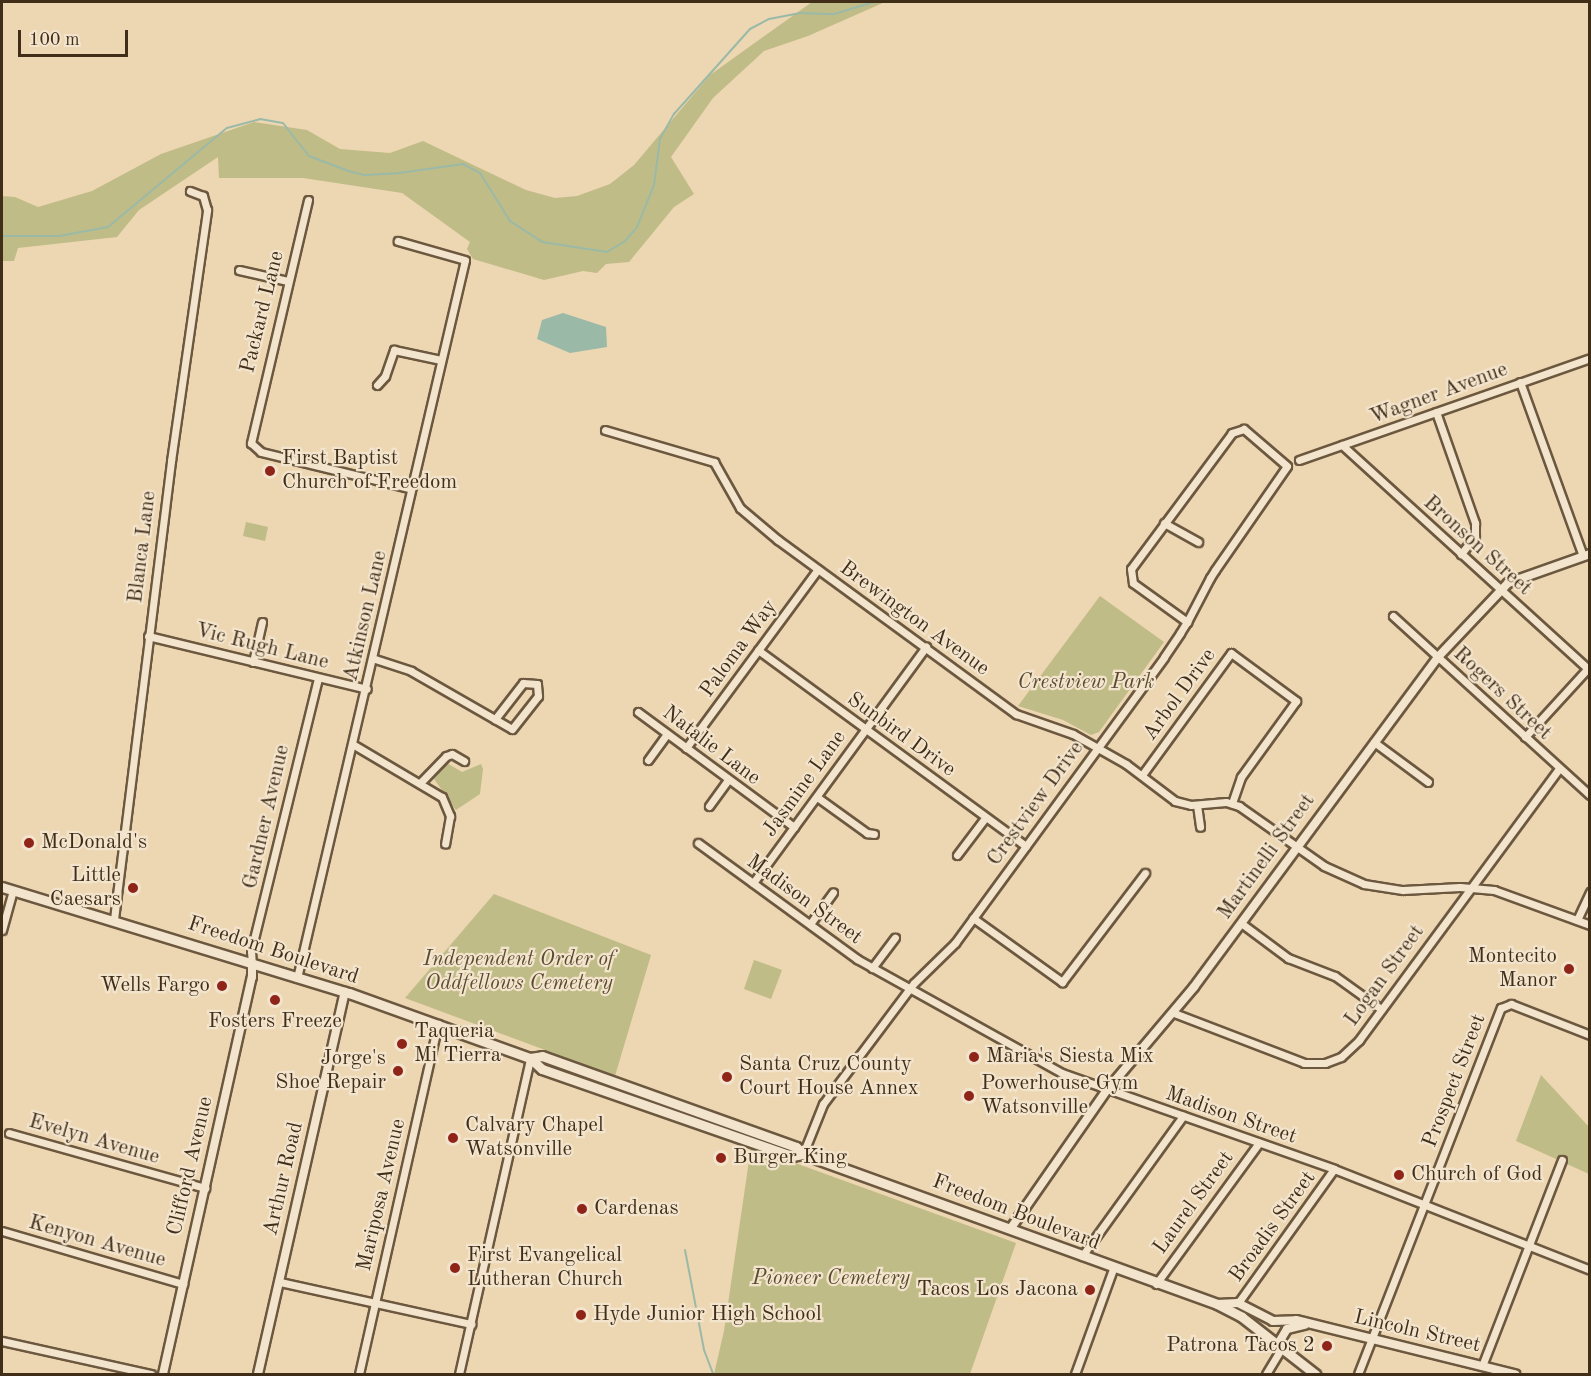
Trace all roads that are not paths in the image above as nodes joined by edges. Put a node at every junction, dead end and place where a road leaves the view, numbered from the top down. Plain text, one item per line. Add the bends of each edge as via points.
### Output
1 (190, 191) dead end
2 (308, 200) dead end
3 (398, 241) dead end
4 (238, 270) dead end
5 (288, 281) junction
6 (1590, 358) edge
7 (441, 360) junction
8 (1520, 382) junction
9 (376, 385) dead end
10 (1436, 412) junction
11 (605, 430) dead end
12 (1342, 445) junction
13 (1299, 460) dead end
14 (409, 489) junction
15 (1164, 523) junction
16 (1198, 542) dead end
17 (1461, 554) junction
18 (1586, 555) edge
19 (818, 569) junction
20 (1501, 590) junction
21 (1393, 616) dead end
22 (262, 622) dead end
23 (1187, 622) junction
24 (148, 636) junction
25 (926, 647) junction
26 (758, 650) junction
27 (1438, 657) junction
28 (375, 659) junction
29 (253, 662) junction
30 (1589, 669) edge
31 (318, 678) junction
32 (367, 689) junction
33 (638, 712) dead end
34 (495, 719) junction
35 (866, 730) junction
36 (667, 734) junction
37 (1525, 736) junction
38 (1374, 742) junction
39 (354, 744) junction
40 (686, 748) junction
41 (1098, 748) junction
42 (648, 760) dead end
43 (464, 761) dead end
44 (1559, 769) junction
45 (1142, 775) junction
46 (728, 780) junction
47 (1428, 782) dead end
48 (421, 783) junction
49 (1590, 795) edge
50 (817, 797) junction
51 (1232, 803) junction
52 (1197, 805) junction
53 (709, 807) dead end
54 (985, 818) junction
55 (794, 827) junction
56 (1200, 827) dead end
57 (874, 834) dead end
58 (698, 843) dead end
59 (445, 844) dead end
60 (1026, 846) junction
61 (1297, 846) junction
62 (957, 855) dead end
63 (1145, 873) dead end
64 (753, 883) junction
65 (2, 887) edge
66 (1471, 887) junction
67 (14, 890) junction
68 (833, 892) dead end
69 (1590, 892) edge
70 (973, 918) junction
71 (114, 919) junction
72 (1577, 920) junction
73 (1241, 923) junction
74 (810, 924) junction
75 (1590, 925) edge
76 (2, 930) edge
77 (895, 938) dead end
78 (252, 964) junction
79 (872, 968) junction
80 (297, 978) junction
81 (909, 989) junction
82 (345, 992) junction
83 (1381, 1009) junction
84 (1174, 1013) junction
85 (438, 1024) junction
86 (1589, 1032) edge
87 (530, 1058) junction
88 (1107, 1090) junction
89 (1184, 1116) junction
90 (9, 1133) dead end
91 (1259, 1143) junction
92 (803, 1154) junction
93 (1562, 1160) dead end
94 (1334, 1169) junction
95 (205, 1188) junction
96 (1425, 1205) junction
97 (1011, 1228) junction
98 (2, 1231) edge
99 (1529, 1246) junction
100 (1082, 1256) junction
101 (1113, 1269) junction
102 (1590, 1270) edge
103 (280, 1282) junction
104 (183, 1284) junction
105 (1156, 1284) junction
106 (1238, 1303) junction
107 (375, 1304) junction
108 (1217, 1304) junction
109 (1276, 1322) joint
110 (471, 1324) junction
111 (1311, 1325) junction
112 (1372, 1340) junction
113 (2, 1341) edge
114 (1280, 1345) junction
115 (1482, 1366) junction
116 (152, 1374) edge
117 (163, 1374) edge
118 (258, 1374) edge
119 (359, 1374) edge
120 (459, 1374) edge
121 (1075, 1374) edge
122 (1266, 1374) edge
123 (1315, 1374) edge
124 (1358, 1374) edge
125 (1515, 1374) edge

1 - 24 street, Blanca Lane via 203,196 207,210
2 - 5 street, Packard Lane
3 - 7 street, Atkinson Lane via 465,260
4 - 5 street
5 - 14 street, Packard Lane via 251,432 252,446 261,452
6 - 8 street, Wagner Avenue
7 - 9 street via 394,350 385,376
7 - 14 street, Atkinson Lane
8 - 10 street, Wagner Avenue
8 - 18 street
10 - 12 street, Wagner Avenue
10 - 17 street via 1475,523 1475,536
11 - 19 street, Brewington Avenue via 714,462 740,508
12 - 13 street, Wagner Avenue
12 - 17 street, Bronson Street
14 - 28 street, Atkinson Lane
15 - 16 street
15 - 23 street via 1127,576
15 - 23 street, Crestview Drive via 1240,425 1287,466 1215,570
17 - 20 street, Bronson Street
18 - 20 street, Martinelli Street via 1508,583
19 - 25 street, Brewington Avenue
19 - 26 street, Paloma Way
20 - 27 street, Martinelli Street
20 - 30 street, Bronson Street
21 - 27 street, Rogers Street
22 - 29 street
23 - 41 street, Crestview Drive
24 - 29 street, Vic Rugh Lane
24 - 71 street, Blanca Lane
25 - 35 street, Jasmine Lane
25 - 41 street, Brewington Avenue via 1016,714 1066,730
26 - 35 street, Sunbird Drive
26 - 40 street, Paloma Way
27 - 37 street, Rogers Street
27 - 38 street, Martinelli Street
28 - 32 street, Atkinson Lane
28 - 34 street via 411,670
29 - 31 street, Vic Rugh Lane
30 - 37 street
31 - 32 street, Vic Rugh Lane
31 - 78 street, Gardner Avenue via 252,949
32 - 39 street, Atkinson Lane
33 - 36 street, Natalie Lane
34 - 34 street via 512,729 538,696 538,686 524,683
35 - 50 street, Jasmine Lane
35 - 54 street, Sunbird Drive
36 - 40 street, Natalie Lane
36 - 42 street
37 - 44 street, Rogers Street
38 - 47 street
38 - 61 street, Martinelli Street
39 - 48 street
39 - 80 street, Atkinson Lane
40 - 46 street, Natalie Lane
41 - 45 street, Brewington Avenue
41 - 60 street, Crestview Drive
43 - 48 street via 452,754 446,756
44 - 49 street, Rogers Street
44 - 66 street, Logan Street
45 - 51 street, Arbol Drive via 1231,653 1296,701 1241,777
45 - 52 street, Brewington Avenue via 1175,801
46 - 53 street
46 - 55 street, Natalie Lane
48 - 59 street via 439,794 448,807
50 - 55 street, Jasmine Lane
50 - 57 street
51 - 52 street, Brewington Avenue
51 - 61 street
52 - 56 street
54 - 60 street, Sunbird Drive
54 - 62 street
55 - 64 street, Jasmine Lane
58 - 64 street, Madison Street
60 - 70 street, Crestview Drive
61 - 66 street via 1333,871 1375,886 1412,891
61 - 73 street, Martinelli Street
63 - 70 street via 1062,982
64 - 74 street, Madison Street
65 - 67 main road, Freedom Boulevard
66 - 72 street via 1505,892
66 - 83 street, Logan Street
67 - 71 main road, Freedom Boulevard
67 - 76 street
68 - 74 street
69 - 72 street
70 - 81 street, Crestview Drive via 950,949
71 - 78 main road, Freedom Boulevard
72 - 75 street
73 - 83 street via 1288,958 1335,976
73 - 84 street, Martinelli Street
74 - 79 street, Madison Street
77 - 79 street
78 - 80 main road, Freedom Boulevard
78 - 95 street, Clifford Avenue
79 - 81 street, Madison Street
80 - 82 main road, Freedom Boulevard
81 - 88 street, Madison Street via 1062,1072
81 - 92 street, Crestview Drive via 823,1104
82 - 85 main road, Freedom Boulevard
82 - 103 street, Arthur Road
83 - 84 street, Logan Street via 1350,1050 1318,1064 1304,1063
84 - 88 street, Martinelli Street
85 - 87 main road, Freedom Boulevard
85 - 107 street, Mariposa Avenue
86 - 96 street, Prospect Street via 1508,1004 1496,1019
87 - 92 main road, Freedom Boulevard via 542,1069 792,1156
87 - 110 street
88 - 89 street, Madison Street
88 - 97 street, Martinelli Street
89 - 91 street, Madison Street
89 - 100 street
90 - 95 street, Evelyn Avenue
91 - 94 street, Madison Street
91 - 105 street, Laurel Street
92 - 97 main road, Freedom Boulevard
93 - 99 street
94 - 96 street, Madison Street
94 - 106 street, Broadis Street
95 - 104 street, Clifford Avenue
96 - 99 street, Madison Street
96 - 112 street, Prospect Street
97 - 100 main road, Freedom Boulevard
98 - 104 street, Kenyon Avenue
99 - 102 street, Madison Street
99 - 115 street
100 - 101 main road, Freedom Boulevard
101 - 105 main road, Freedom Boulevard
101 - 121 street
103 - 107 street
103 - 118 street, Arthur Road
104 - 117 street, Clifford Avenue
105 - 108 main road, Freedom Boulevard
106 - 108 street, Freedom Boulevard
106 - 109 street, Freedom Boulevard
107 - 110 street
107 - 119 street, Mariposa Avenue
108 - 114 main road, Freedom Boulevard
109 - 111 street, Lincoln Street via 1293,1320
110 - 120 street
111 - 112 street, Lincoln Street
111 - 114 street via 1288,1328
112 - 115 street, Lincoln Street
112 - 124 street, Prospect Street
113 - 116 street
114 - 122 street
114 - 123 main road, Freedom Boulevard
115 - 125 street, Lincoln Street

